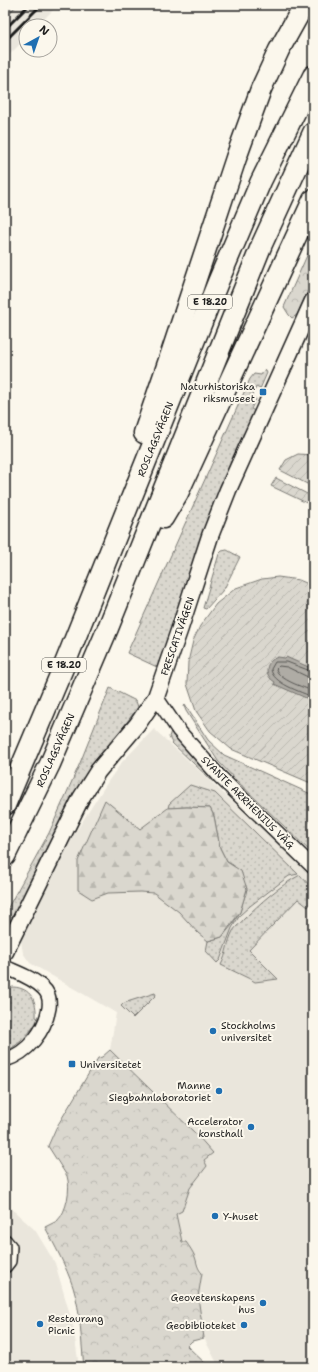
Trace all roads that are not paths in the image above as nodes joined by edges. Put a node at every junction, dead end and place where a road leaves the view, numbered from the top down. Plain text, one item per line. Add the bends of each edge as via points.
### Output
1 (304, 5) edge
2 (313, 76) edge
3 (313, 133) edge
4 (313, 200) edge
5 (313, 301) edge
6 (118, 533) junction
7 (128, 579) junction
8 (156, 697) junction
9 (6, 801) edge
10 (5, 856) edge
11 (313, 866) edge
12 (5, 952) edge
13 (5, 967) edge
14 (5, 1060) edge
15 (5, 1241) edge
16 (5, 1266) edge

1 - 6 main road via 261,89 236,158 127,482
2 - 6 main road, ROSLAGSVÄGEN / E 18.20 via 261,181
3 - 7 main road, ROSLAGSVÄGEN / E 18.20 via 262,244
4 - 7 main road via 178,492
5 - 8 street, FRESCATIVÄGEN via 228,490
6 - 9 main road, ROSLAGSVÄGEN / E 18.20
7 - 10 main road, ROSLAGSVÄGEN / E 18.20 via 45,775
8 - 11 street, SVANTE ARRHENIUS VÄG via 179,731 219,776
8 - 12 street, FRESCATIVÄGEN via 137,725 98,771 81,798
13 - 14 street via 44,988 50,999 48,1016 35,1039 23,1050
15 - 16 street via 10,1247 9,1261

